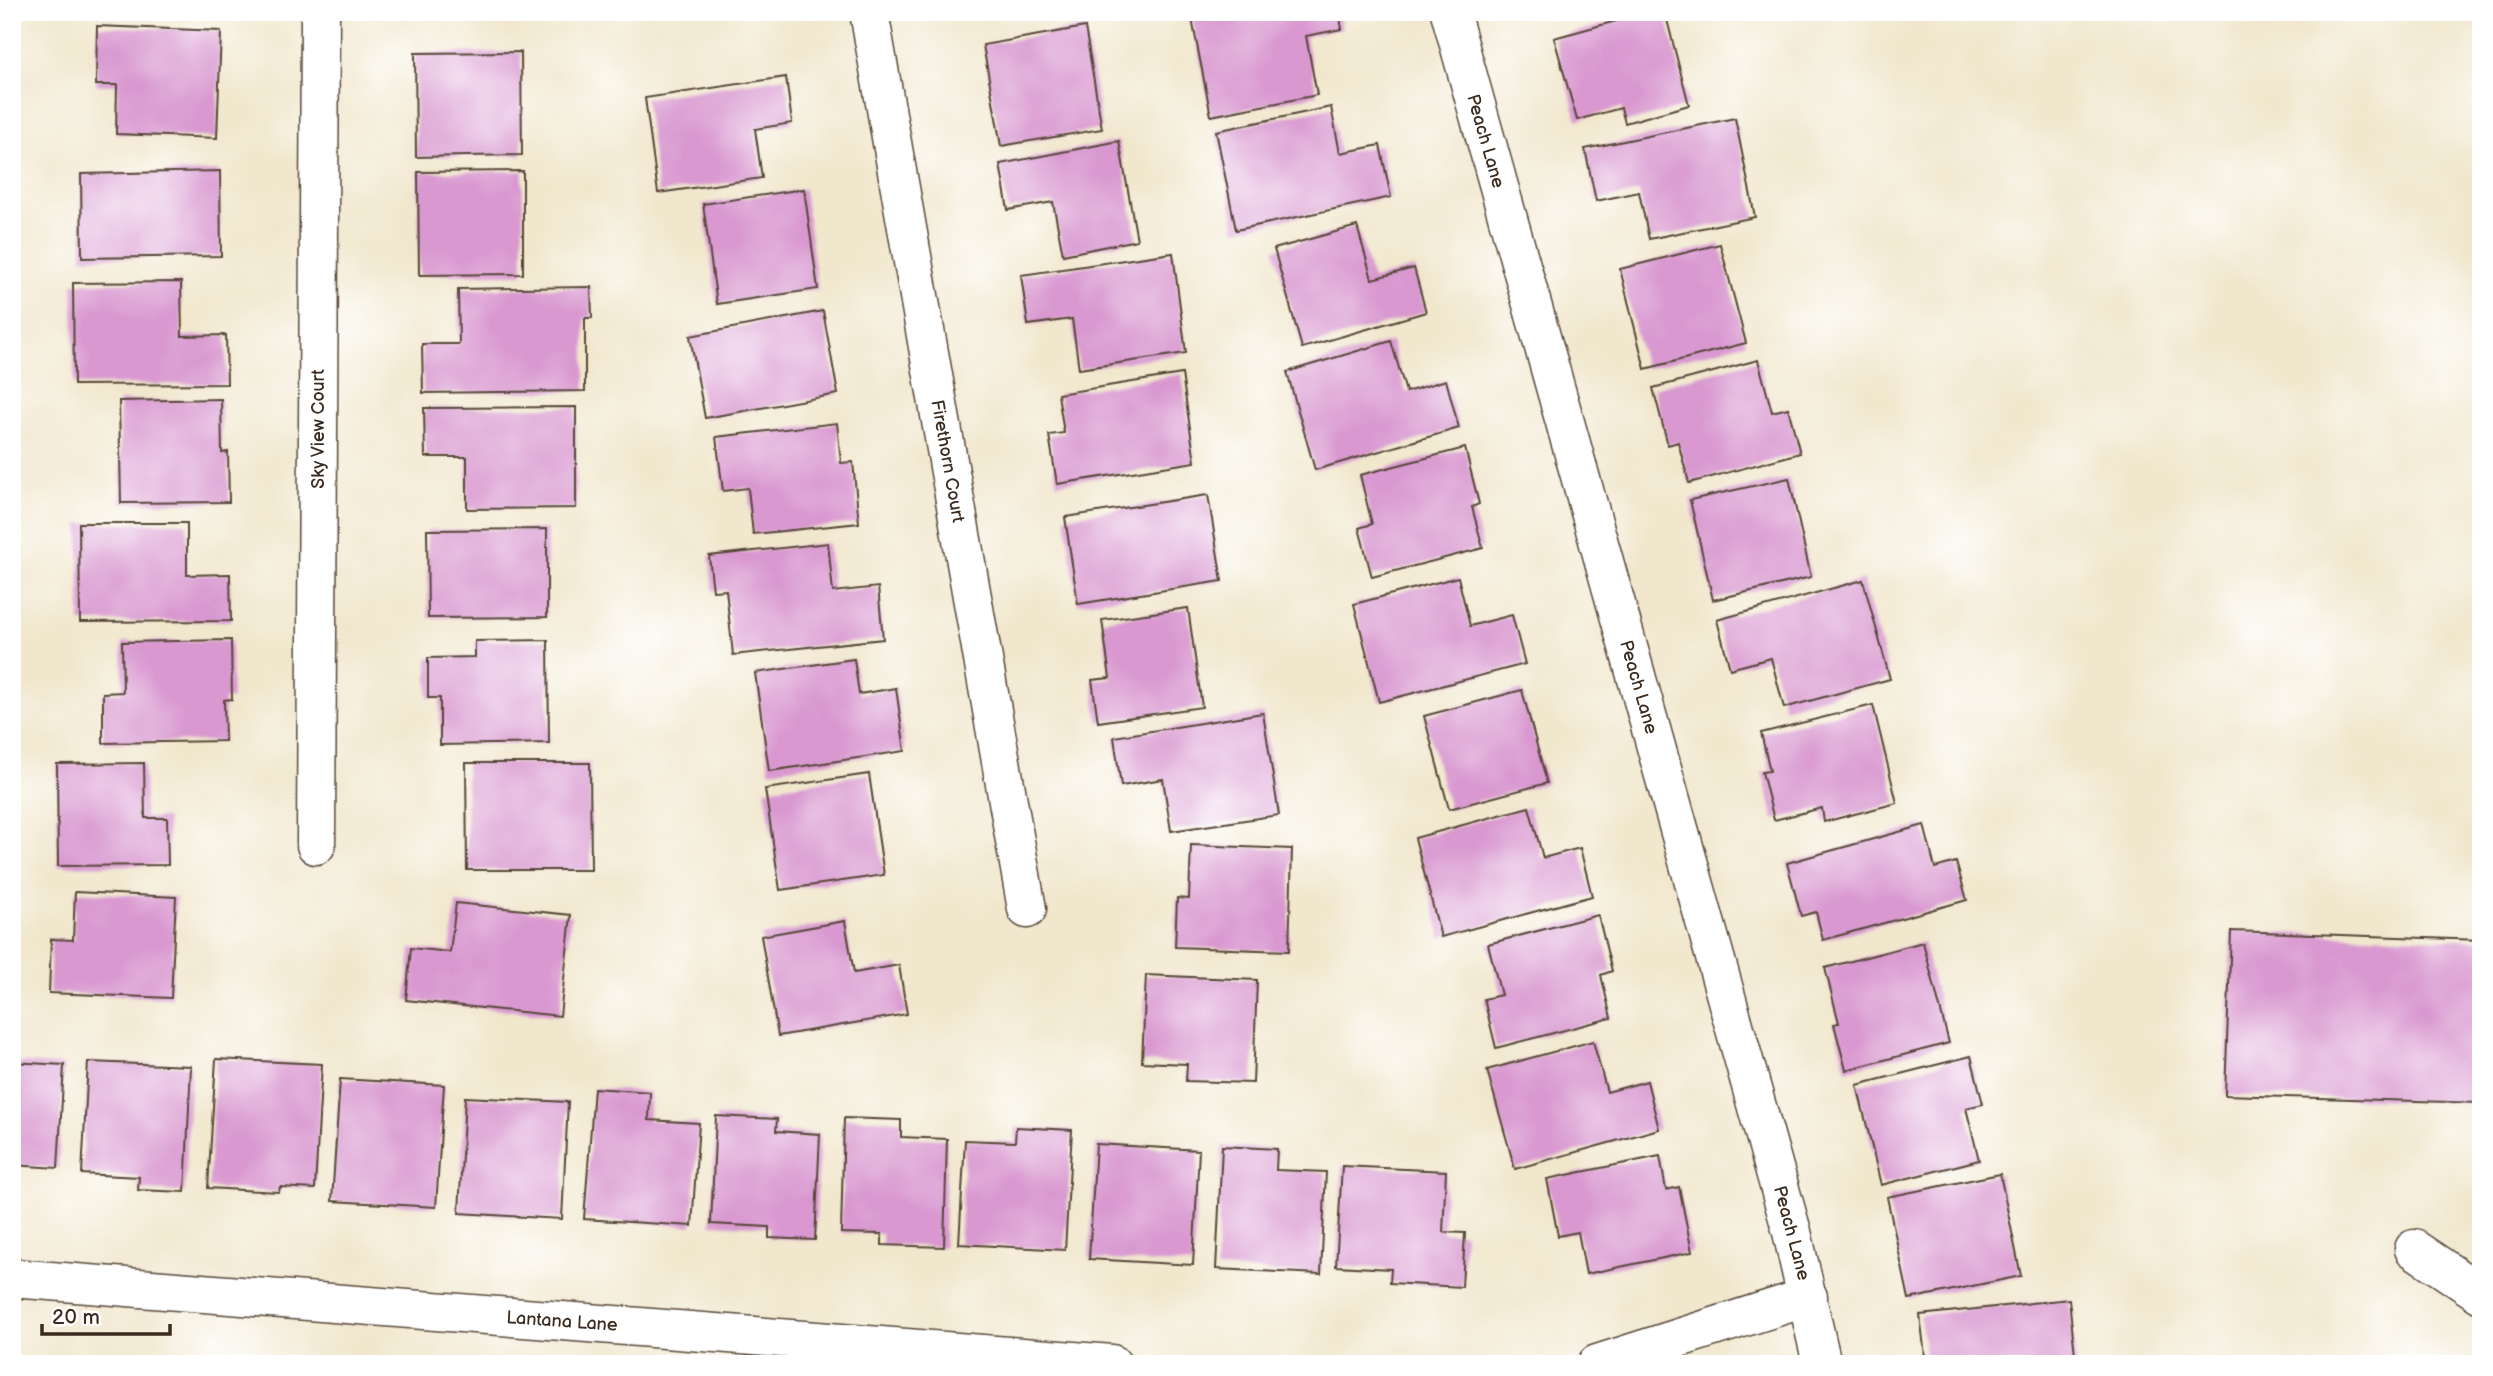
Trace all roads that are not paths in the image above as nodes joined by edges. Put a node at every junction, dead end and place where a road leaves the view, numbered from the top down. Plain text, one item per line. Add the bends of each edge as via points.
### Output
1 (320, 12) edge
2 (869, 12) edge
3 (1450, 12) edge
4 (316, 845) dead end
5 (1027, 909) dead end
6 (2414, 1249) dead end
7 (12, 1278) edge
8 (2481, 1294) edge
9 (1808, 1297) junction
10 (1112, 1364) edge
11 (1597, 1364) edge
12 (1822, 1364) edge

1 - 4 street, Sky View Court
2 - 5 street, Firethorn Court
3 - 9 street, Peach Lane
6 - 8 street
7 - 10 street, Lantana Lane
9 - 11 street
9 - 12 street, Peach Lane

